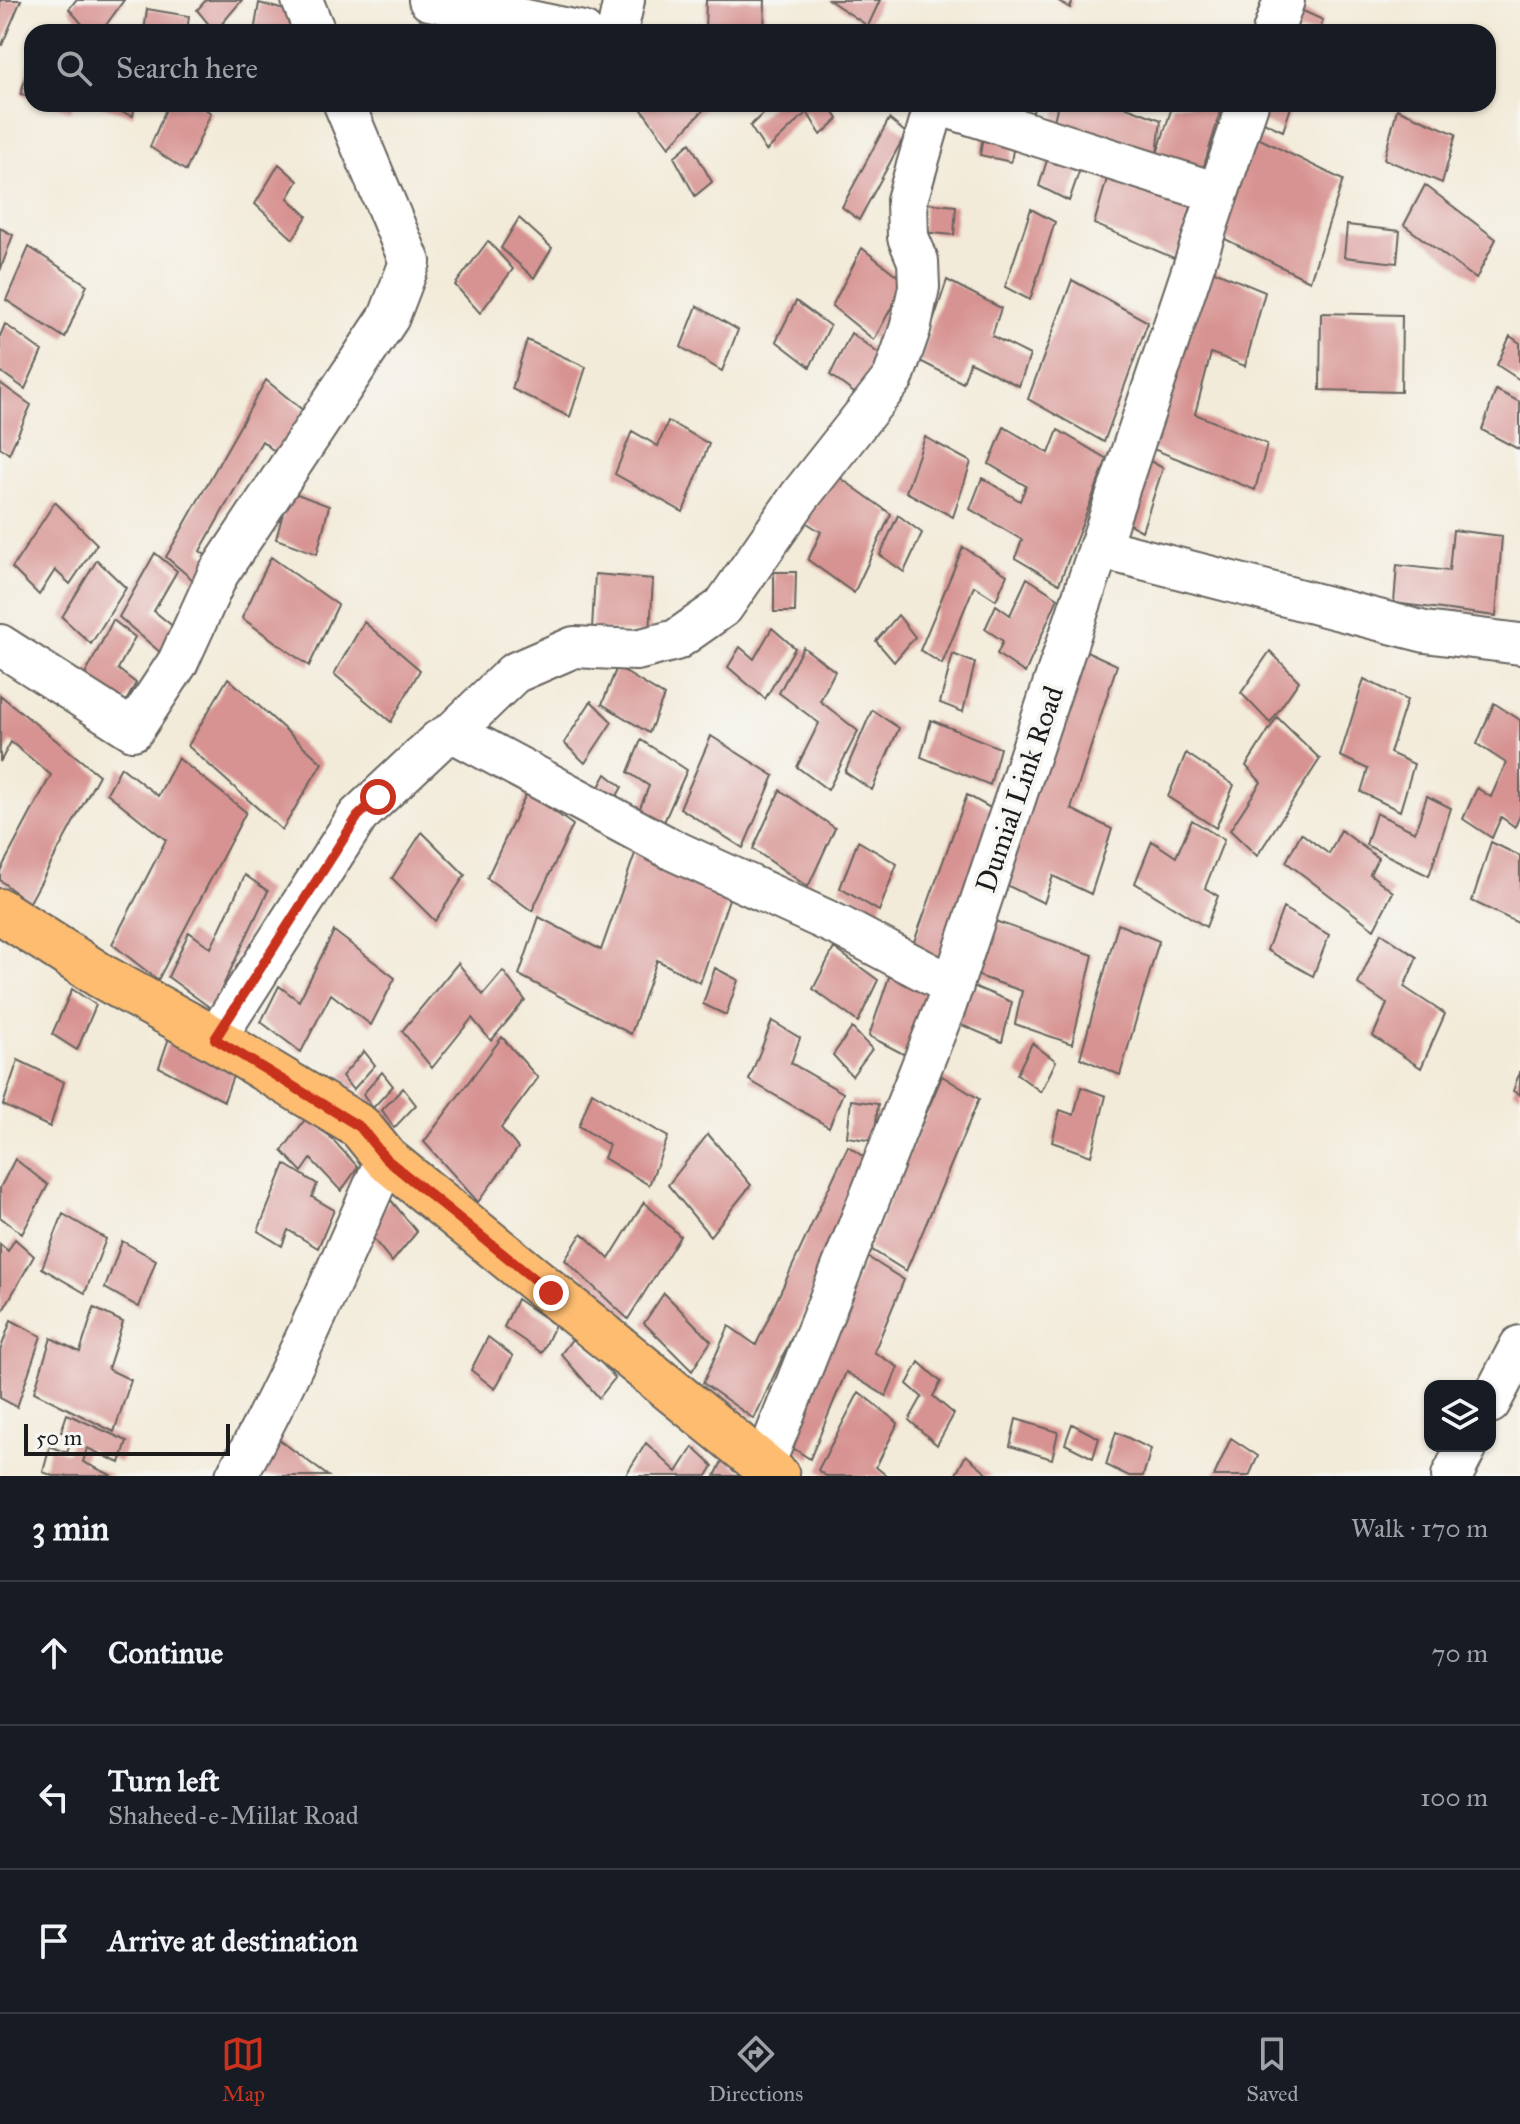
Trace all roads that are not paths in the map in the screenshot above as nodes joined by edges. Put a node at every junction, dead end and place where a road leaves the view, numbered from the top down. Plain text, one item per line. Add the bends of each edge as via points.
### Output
1 (302, 0) edge
2 (429, 0) edge
3 (624, 0) edge
4 (1284, 0) edge
5 (312, 24) edge
6 (544, 24) edge
7 (619, 24) edge
8 (1276, 24) edge
9 (347, 112) edge
10 (934, 112) edge
11 (961, 112) edge
12 (1245, 112) edge
13 (1217, 193) junction
14 (1100, 548) junction
15 (1520, 644) edge
16 (0, 645) edge
17 (453, 732) junction
18 (0, 911) edge
19 (953, 986) junction
20 (215, 1039) junction
21 (386, 1159) junction
22 (1520, 1346) edge
23 (1496, 1392) edge
24 (1464, 1452) edge
25 (771, 1471) edge
26 (236, 1476) edge
27 (1452, 1476) edge

1 - 5 street
2 - 6 street
3 - 7 street
4 - 8 street
9 - 16 street via 410,262 389,317 218,574 178,662 133,730
10 - 17 street via 907,200 908,237 918,261 919,287 893,378 800,496 723,607 676,640 637,650 574,647 514,673
11 - 13 street
12 - 13 street, Dumial Link Road
13 - 14 street, Dumial Link Road
14 - 15 street via 1425,632
14 - 19 street, Dumial Link Road
17 - 19 street via 673,850 841,927
17 - 20 street via 358,816
18 - 20 main road via 101,976
19 - 25 street, Dumial Link Road
20 - 21 main road via 360,1127
21 - 25 main road
21 - 26 street via 307,1338
22 - 23 street
24 - 27 street

